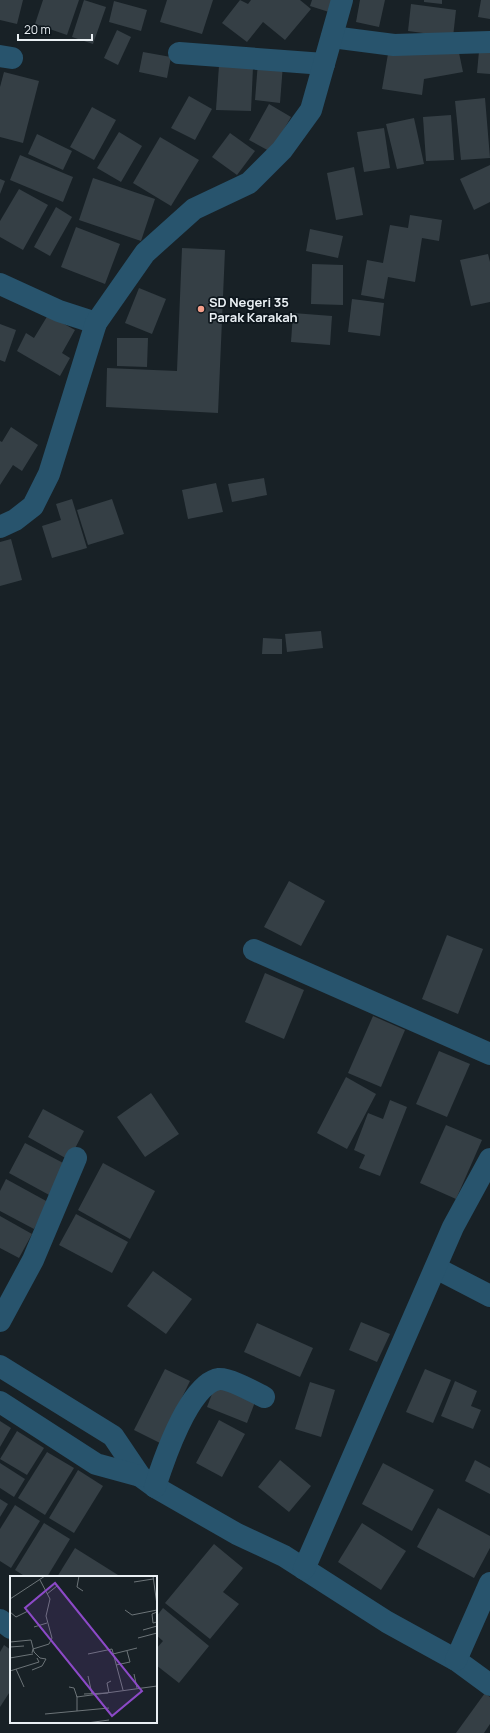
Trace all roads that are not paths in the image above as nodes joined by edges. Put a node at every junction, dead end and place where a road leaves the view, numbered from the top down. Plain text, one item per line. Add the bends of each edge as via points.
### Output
1 (342, 0) edge
2 (332, 37) junction
3 (490, 42) edge
4 (180, 52) dead end
5 (324, 64) junction
6 (0, 284) edge
7 (96, 323) junction
8 (0, 527) edge
9 (254, 950) dead end
10 (490, 1054) edge
11 (76, 1158) dead end
12 (490, 1159) edge
13 (436, 1268) junction
14 (490, 1296) edge
15 (0, 1321) edge
16 (0, 1366) edge
17 (264, 1397) dead end
18 (0, 1402) edge
19 (148, 1481) junction
20 (304, 1568) junction
21 (490, 1583) edge
22 (0, 1620) edge
23 (10, 1627) edge
24 (456, 1660) junction
25 (490, 1685) edge

1 - 2 street
2 - 3 street via 394,45
2 - 5 street
4 - 5 street
5 - 7 street via 311,110 282,150 249,182 194,209 145,253
6 - 7 street
7 - 8 street via 49,474 33,506 15,520
9 - 10 street
11 - 15 street via 33,1260
12 - 13 street via 453,1227
13 - 14 street
13 - 20 street
16 - 19 street via 113,1436
17 - 19 street via 224,1379 209,1383 189,1406 167,1451
18 - 19 street via 96,1464
19 - 20 street via 237,1534
20 - 24 street via 387,1622
21 - 24 street
22 - 23 street
24 - 25 street

